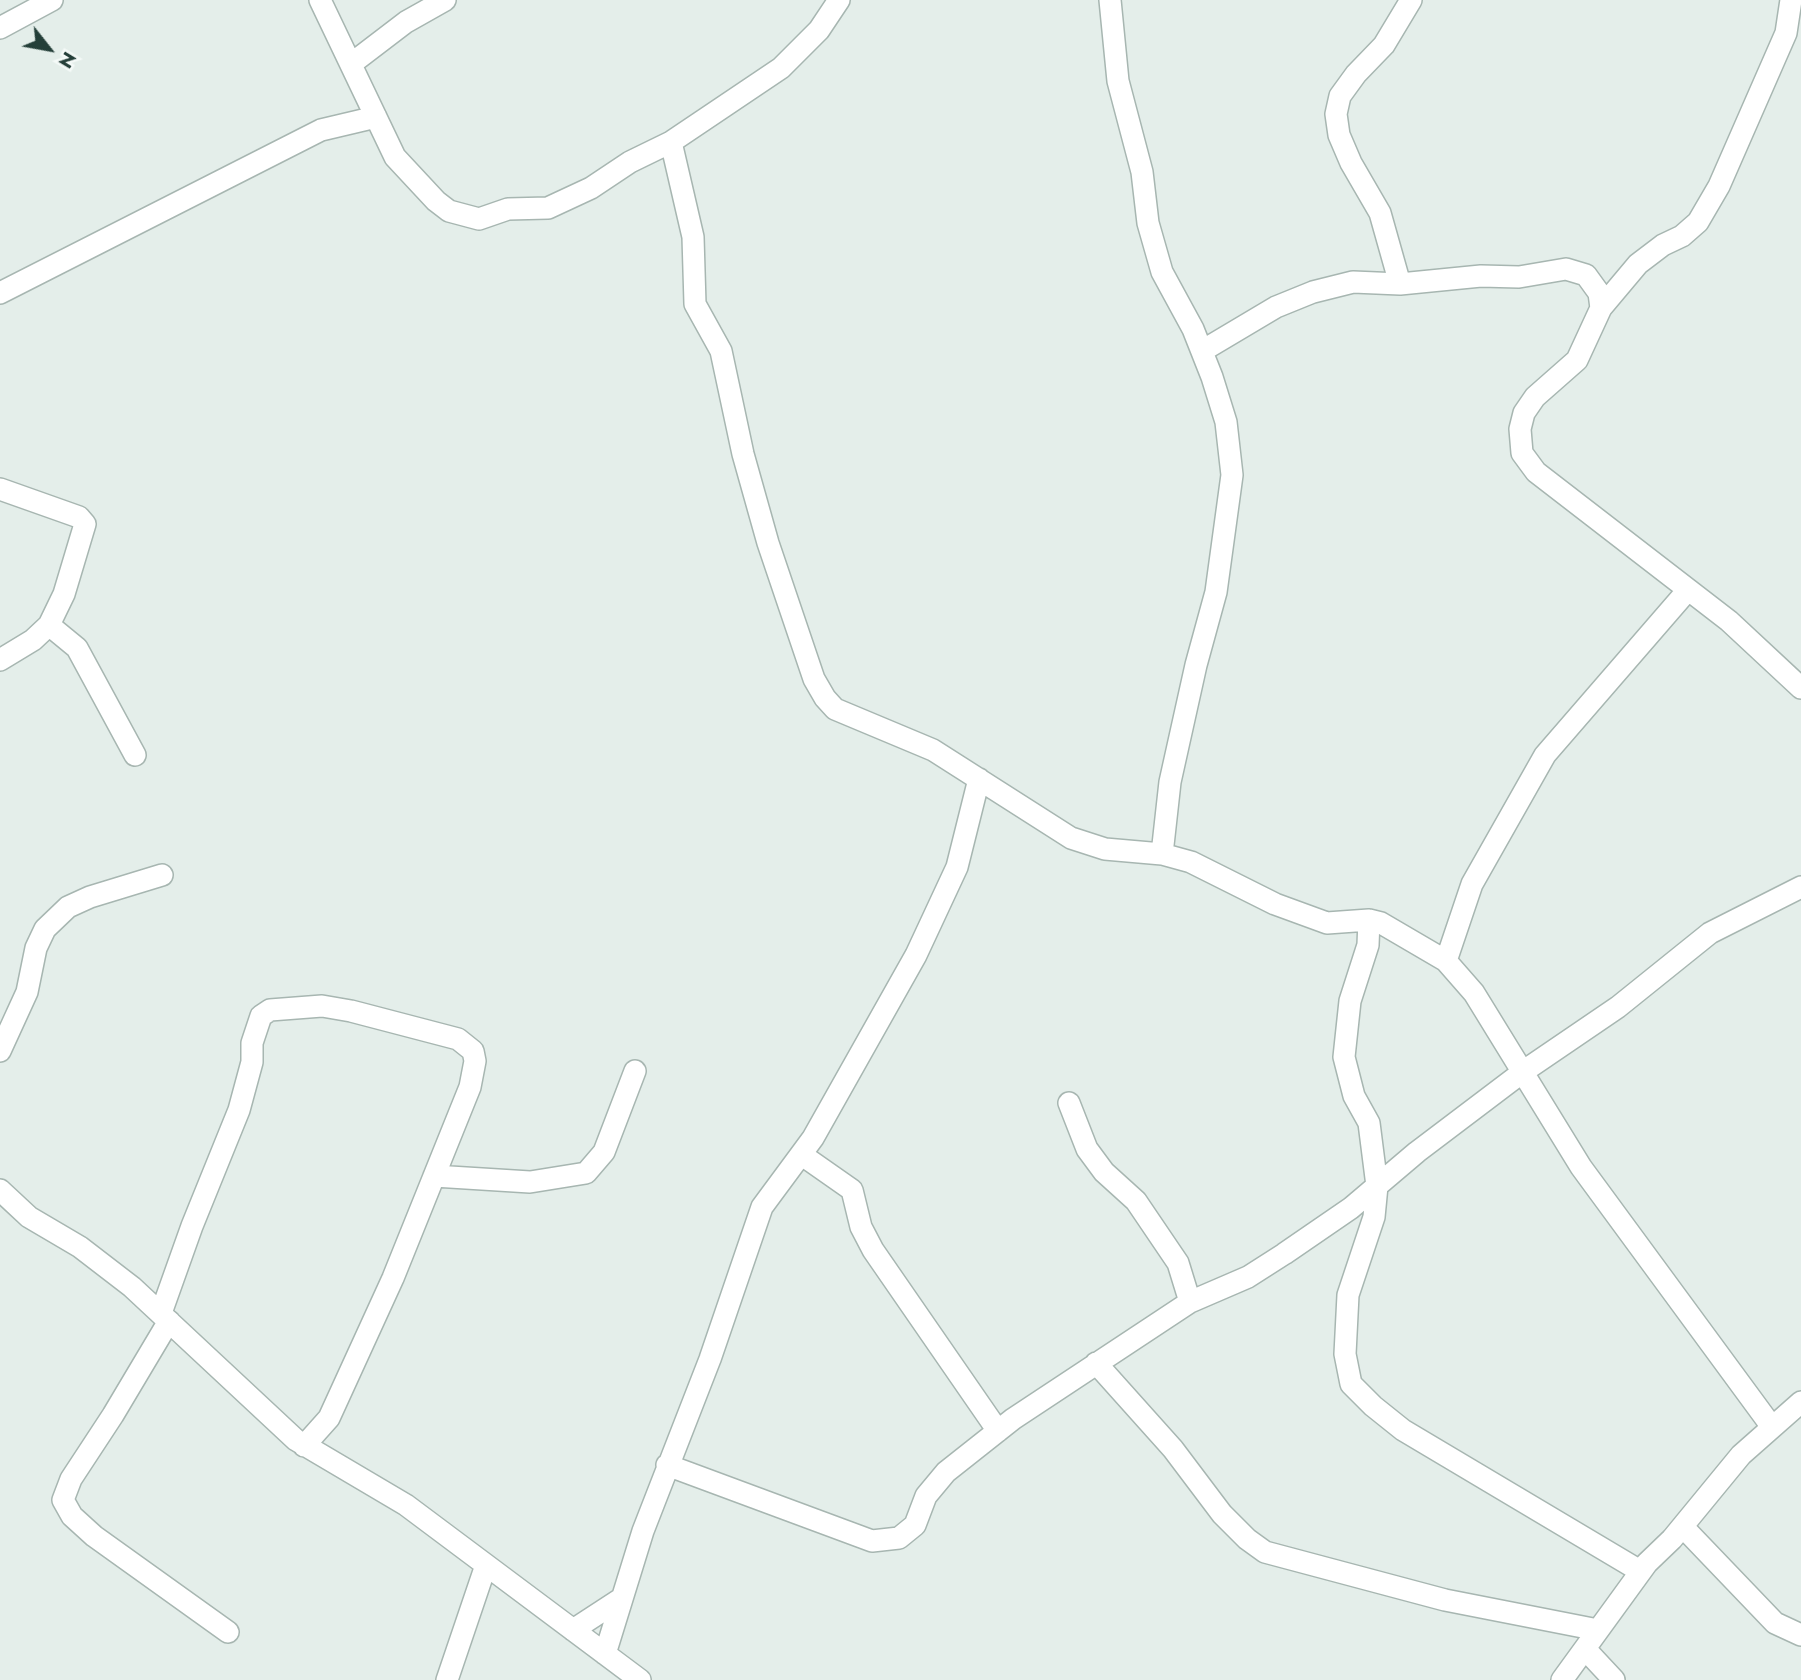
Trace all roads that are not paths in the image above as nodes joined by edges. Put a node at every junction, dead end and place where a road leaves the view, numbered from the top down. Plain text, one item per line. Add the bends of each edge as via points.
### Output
1 (52, 0) edge
2 (320, 0) edge
3 (445, 0) edge
4 (838, 0) edge
5 (1110, 0) edge
6 (1412, 0) edge
7 (1791, 0) edge
8 (0, 28) edge
9 (351, 64) junction
10 (376, 117) junction
11 (671, 142) junction
12 (1400, 284) junction
13 (0, 293) edge
14 (1601, 308) junction
15 (1202, 351) junction
16 (0, 489) edge
17 (1687, 591) junction
18 (49, 625) junction
19 (0, 660) edge
20 (1801, 688) edge
21 (135, 755) dead end
22 (979, 779) junction
23 (1162, 854) junction
24 (162, 875) dead end
25 (1801, 887) edge
26 (1369, 920) junction
27 (1446, 961) junction
28 (0, 1051) edge
29 (635, 1071) dead end
30 (1524, 1071) junction
31 (1069, 1103) dead end
32 (802, 1155) junction
33 (434, 1176) junction
34 (1377, 1186) junction
35 (0, 1190) edge
36 (1190, 1302) junction
37 (165, 1317) junction
38 (1096, 1363) junction
39 (1801, 1402) edge
40 (1772, 1427) junction
41 (998, 1431) junction
42 (304, 1446) junction
43 (667, 1465) junction
44 (1683, 1527) junction
45 (486, 1565) junction
46 (1640, 1572) junction
47 (620, 1600) junction
48 (573, 1630) junction
49 (1598, 1630) junction
50 (228, 1632) dead end
51 (1801, 1634) edge
52 (1586, 1650) junction
53 (605, 1654) junction
54 (447, 1680) edge
55 (640, 1680) edge
56 (1562, 1680) edge
57 (1614, 1680) edge

1 - 8 street
2 - 9 street
3 - 9 street via 406,22
4 - 11 street via 819,30 781,68
5 - 15 street via 1118,81 1142,172 1148,223 1162,272
6 - 12 street via 1384,46 1340,96 1336,114 1351,163 1380,213
7 - 14 street via 1786,33 1719,186 1698,222 1638,264
9 - 10 street
10 - 11 street via 395,157 436,201 449,211 479,219 508,209 548,208
10 - 13 street via 321,130
11 - 22 street via 693,237 695,304 721,351 768,543 814,679 835,709 933,750
12 - 14 street via 1576,271 1592,280
12 - 15 street via 1353,282 1313,292 1276,307
14 - 17 street via 1577,360 1524,412 1522,453 1536,472
15 - 23 street via 1226,422 1232,475 1216,592 1170,782
16 - 18 street via 79,517 85,524 64,594
17 - 20 street via 1730,621
17 - 27 street via 1545,755 1472,884
18 - 19 street
18 - 21 street via 77,648
22 - 23 street via 1071,838 1105,849
22 - 32 street via 957,867 916,955
23 - 26 street via 1191,862 1275,904 1327,923
24 - 28 street via 68,907 45,929 27,992
25 - 30 street via 1710,933 1618,1007
26 - 27 street via 1417,941
26 - 34 street via 1368,945 1350,1001 1344,1058 1354,1096 1369,1123
27 - 30 street via 1474,993
29 - 33 street via 604,1152 586,1172 530,1182
30 - 34 street
30 - 40 street via 1581,1167
31 - 36 street via 1087,1149 1136,1201 1178,1263
32 - 41 street via 852,1190 861,1227 887,1273
32 - 43 street via 762,1207 710,1359
33 - 37 street via 470,1087 473,1051 458,1039 351,1011 321,1006 270,1010 261,1016 239,1110 192,1226
33 - 42 street via 338,1399 320,1430
34 - 36 street via 1248,1277
34 - 46 street via 1374,1217 1348,1295 1345,1354 1351,1384 1403,1430
35 - 37 street via 29,1217 80,1247
36 - 38 street
37 - 42 street
37 - 50 street via 63,1500 72,1516 94,1536
38 - 41 street
38 - 49 street via 1173,1449 1222,1514 1265,1552 1445,1600
39 - 40 street
40 - 44 street via 1741,1455
41 - 43 street via 946,1472 926,1496 915,1525 899,1538 872,1541
42 - 45 street via 406,1504
43 - 47 street
44 - 46 street
44 - 51 street via 1774,1623
45 - 48 street
45 - 54 street
46 - 49 street
47 - 48 street
47 - 53 street
48 - 53 street
49 - 52 street
52 - 56 street
52 - 57 street
53 - 55 street

